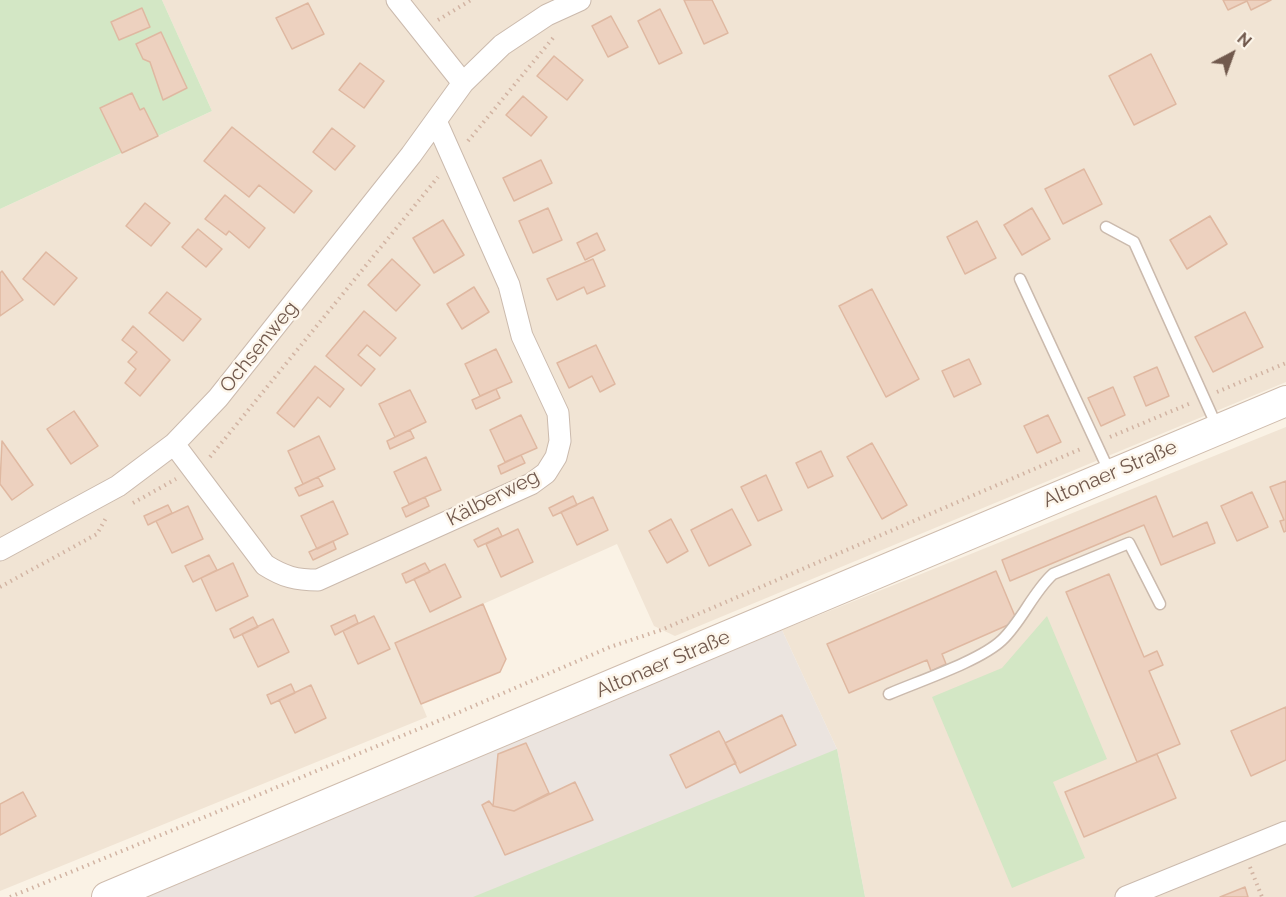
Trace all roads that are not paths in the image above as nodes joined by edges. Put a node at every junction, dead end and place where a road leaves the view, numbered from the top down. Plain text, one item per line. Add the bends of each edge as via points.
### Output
1 (397, 0) edge
2 (579, 0) edge
3 (463, 83) junction
4 (436, 121) junction
5 (1106, 227) dead end
6 (1020, 279) dead end
7 (1286, 401) edge
8 (1218, 430) junction
9 (174, 444) junction
10 (1110, 474) junction
11 (0, 550) edge
12 (1160, 604) dead end
13 (889, 694) dead end
14 (1286, 832) edge
15 (107, 897) edge
16 (1126, 897) edge

1 - 3 street
2 - 3 street, Ochsenweg via 547,15 502,45
3 - 4 street, Ochsenweg
4 - 9 street, Ochsenweg via 218,398
4 - 9 street, Kälberweg via 509,285 522,336 558,413 560,441 546,473 531,484 318,580 297,580 283,577 265,565
5 - 8 lane via 1134,242
6 - 10 lane
7 - 8 main road, Altonaer Straße
8 - 10 main road, Altonaer Straße
9 - 11 street, Ochsenweg via 118,486
10 - 15 main road, Altonaer Straße
12 - 13 lane via 1129,543 1053,574 1016,626 992,649
14 - 16 street

